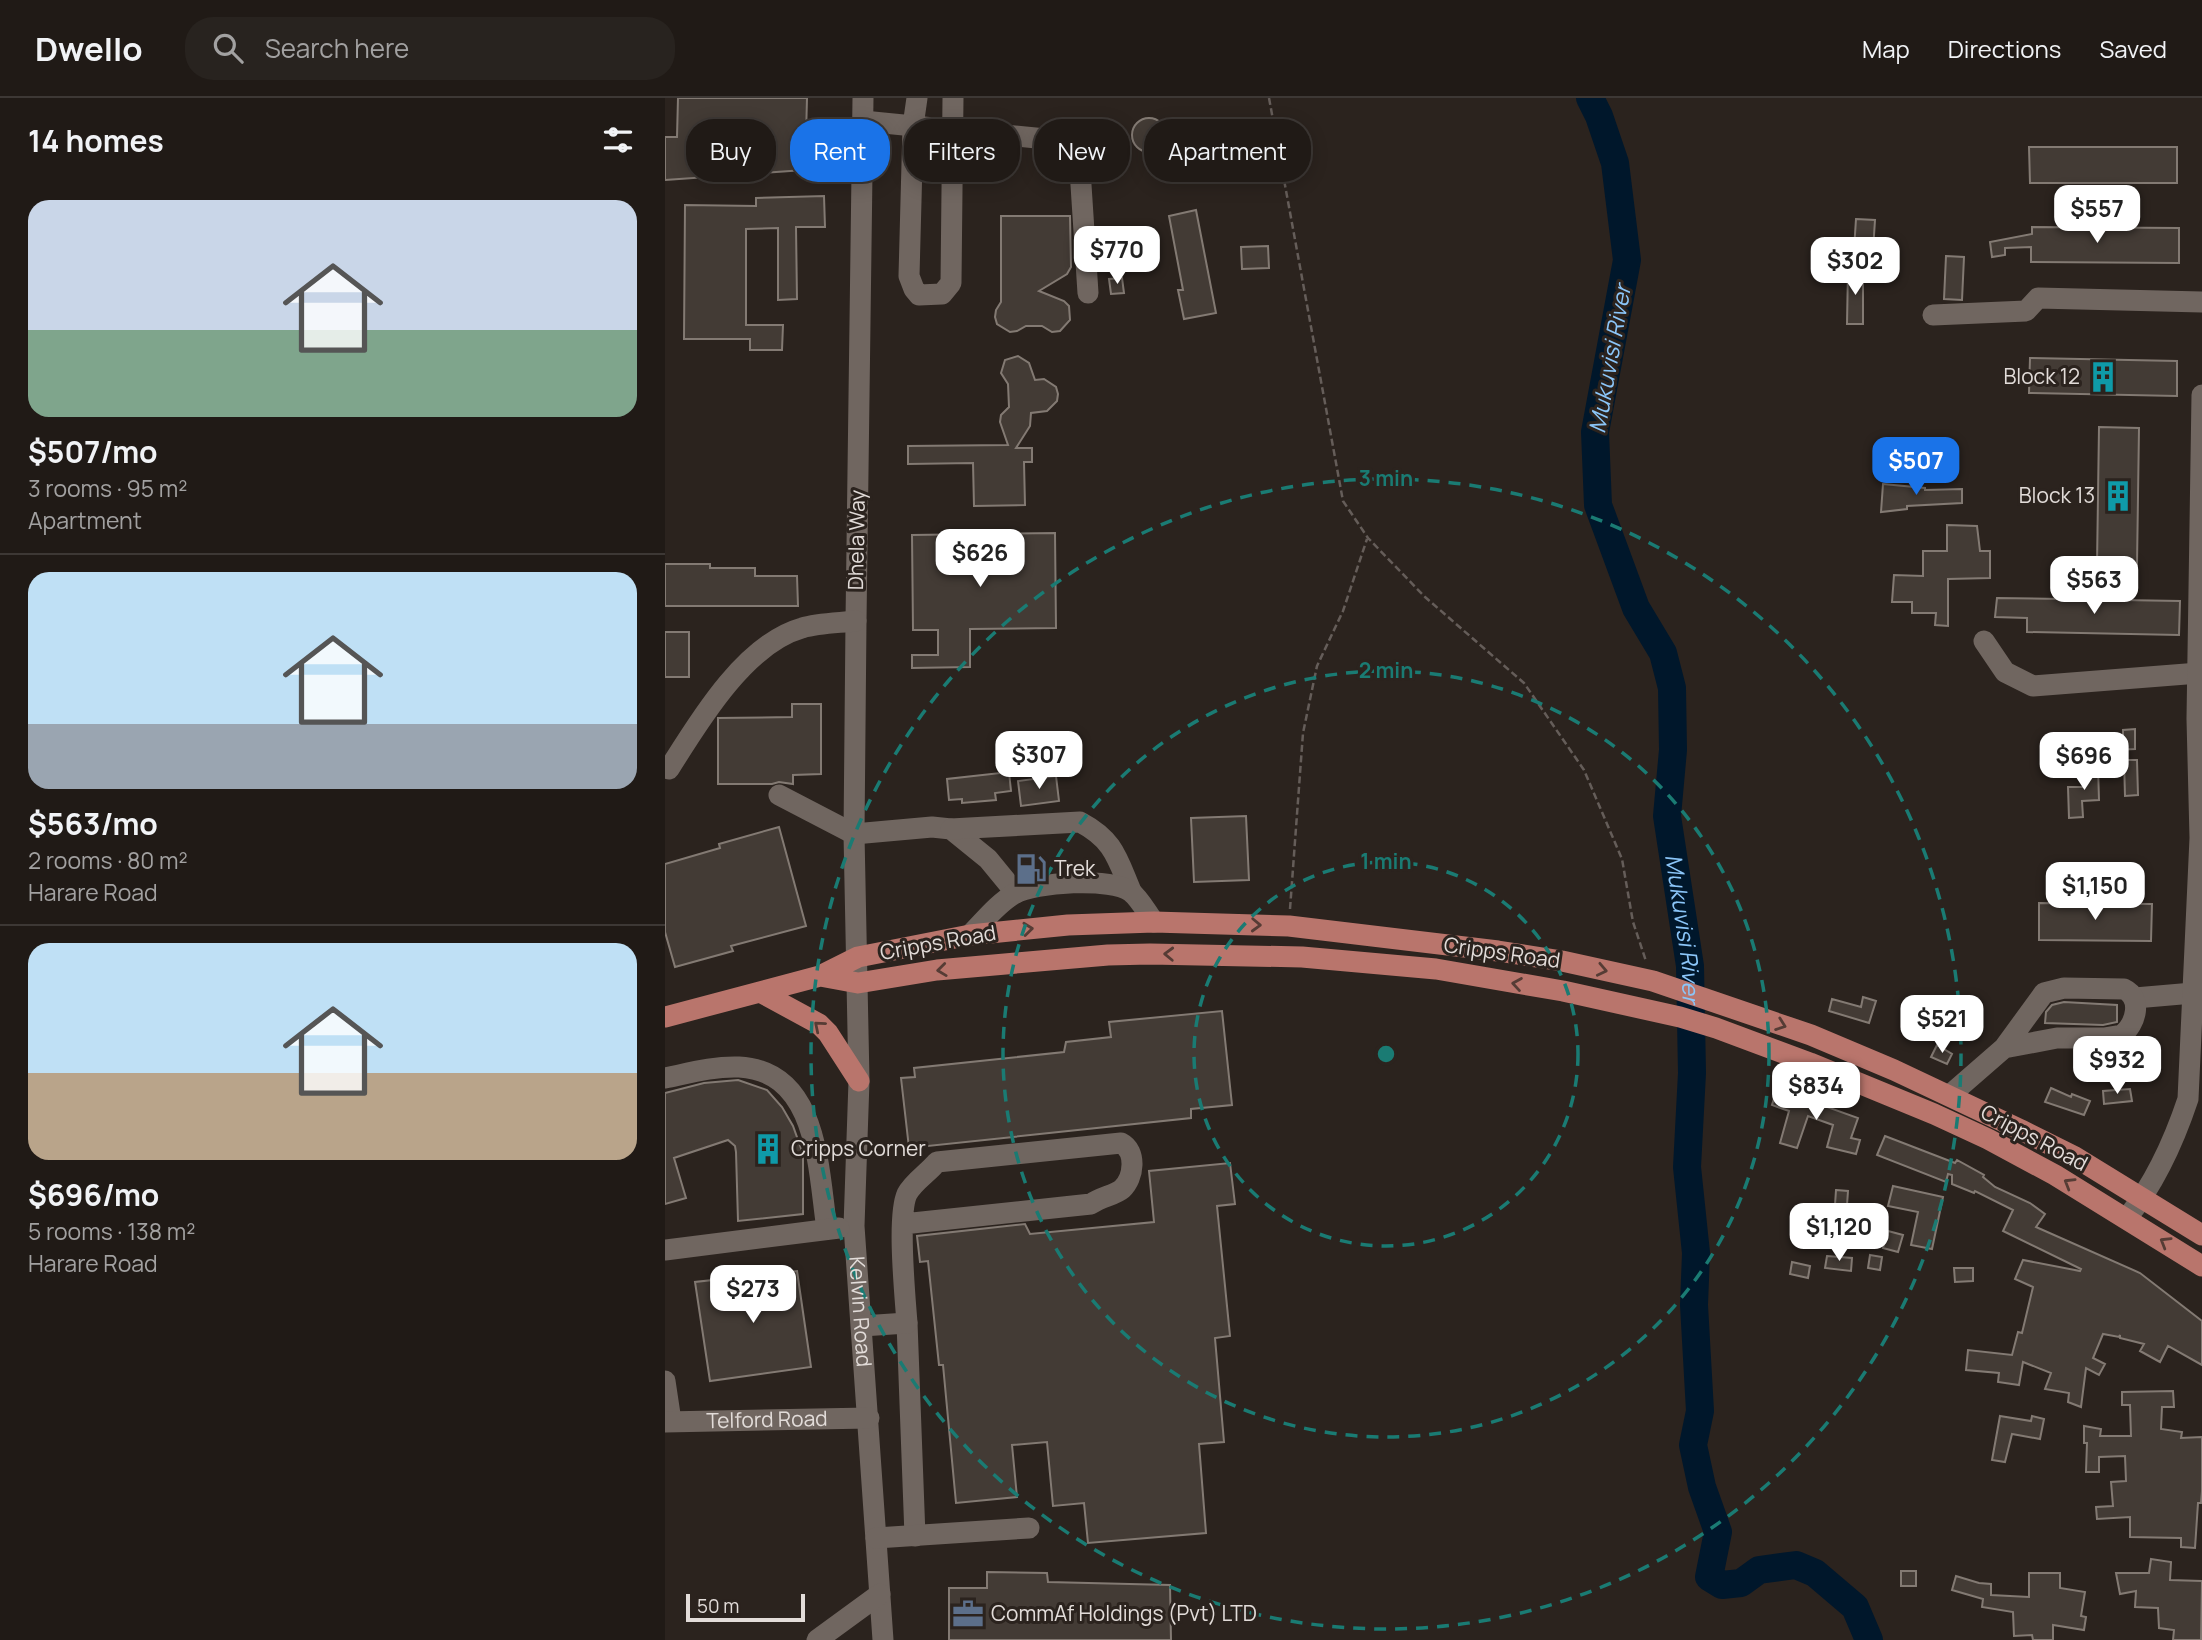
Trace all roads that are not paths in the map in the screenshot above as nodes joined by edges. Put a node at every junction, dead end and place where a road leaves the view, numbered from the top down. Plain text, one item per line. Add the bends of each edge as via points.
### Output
1 (863, 98) edge
2 (917, 98) edge
3 (953, 98) edge
4 (863, 119) edge
5 (914, 119) edge
6 (952, 119) edge
7 (1020, 137) edge
8 (862, 182) edge
9 (912, 182) edge
10 (952, 182) edge
11 (1088, 293) dead end
12 (2202, 302) edge
13 (1933, 315) dead end
14 (2202, 395) edge
15 (2202, 418) edge
16 (856, 621) junction
17 (1984, 641) dead end
18 (2199, 673) junction
19 (2199, 719) edge
20 (669, 769) dead end
21 (779, 795) dead end
22 (951, 829) junction
23 (854, 834) junction
24 (2201, 838) edge
25 (1131, 891) junction
26 (1016, 893) junction
27 (1154, 922) junction
28 (970, 935) junction
29 (858, 957) junction
30 (820, 976) junction
31 (857, 983) junction
32 (761, 992) junction
33 (2193, 993) junction
34 (2135, 998) junction
35 (665, 1017) edge
36 (2004, 1048) junction
37 (665, 1078) edge
38 (859, 1081) junction
39 (1950, 1096) junction
40 (2142, 1199) junction
41 (2127, 1218) junction
42 (903, 1224) junction
43 (855, 1226) junction
44 (827, 1229) junction
45 (2202, 1235) edge
46 (665, 1250) edge
47 (2202, 1266) edge
48 (907, 1324) junction
49 (862, 1326) junction
50 (665, 1381) edge
51 (869, 1418) junction
52 (668, 1422) edge
53 (1029, 1528) dead end
54 (915, 1536) junction
55 (876, 1538) junction
56 (880, 1594) junction
57 (817, 1640) edge
58 (883, 1640) edge

1 - 4 street, Dhela Way
2 - 5 street
3 - 6 street
7 - 11 street via 1066,141 1079,154
8 - 16 street, Dhela Way
9 - 10 street via 909,276 919,295 942,294 951,283
12 - 13 street via 2038,299 2026,312
14 - 15 street
15 - 18 street
16 - 20 street via 801,628 758,652 706,709
16 - 23 street, Dhela Way
17 - 18 street via 2005,672 2033,686
18 - 19 street
19 - 24 street
21 - 23 street
22 - 23 street
22 - 25 street via 1080,822 1099,832 1112,848
22 - 26 street via 988,859
23 - 29 street, Dhela Way
24 - 33 street
25 - 26 street via 1102,883 1032,887
25 - 27 street
26 - 28 street
28 -> 27 main road, Cripps Road
27 -> 39 main road, Cripps Road via 1289,926 1562,961 1717,1001 1811,1035
28 - 29 main road, Cripps Road
29 - 30 main road, Cripps Road
29 - 31 street, Dhela Way
30 - 31 main road, Cripps Road
30 - 32 main road, Cripps Road
31 - 38 street, Kelvin Road
41 -> 31 main road, Cripps Road via 1956,1124 1810,1063 1680,1017 1563,991 1436,969 1302,957 1150,954 937,970
32 - 35 main road, Cripps Road
38 -> 32 main road via 819,1024
33 - 34 street
33 - 40 street via 2188,1099
34 - 36 street via 2133,1022 2122,1035 2057,1038
34 - 36 street via 2124,989 2044,993
36 - 39 street
37 - 44 street via 737,1067 782,1082 803,1108 811,1130
38 - 43 street, Kelvin Road
39 - 40 main road, Cripps Road via 2075,1157
40 - 41 street
40 - 45 main road, Cripps Road
47 -> 41 main road, Cripps Road
42 - 42 street via 908,1192 937,1162 1113,1144 1126,1145 1132,1154 1129,1180 1121,1191 1091,1204
42 - 48 street
43 - 44 street
43 - 49 street, Kelvin Road
44 - 46 street
48 - 49 street
48 - 54 street
49 - 51 street, Kelvin Road
50 - 52 street
51 - 52 street, Telford Road
51 - 55 street, Kelvin Road
53 - 54 street
54 - 55 street
55 - 56 street, Kelvin Road
56 - 57 street
56 - 58 street, Kelvin Road

